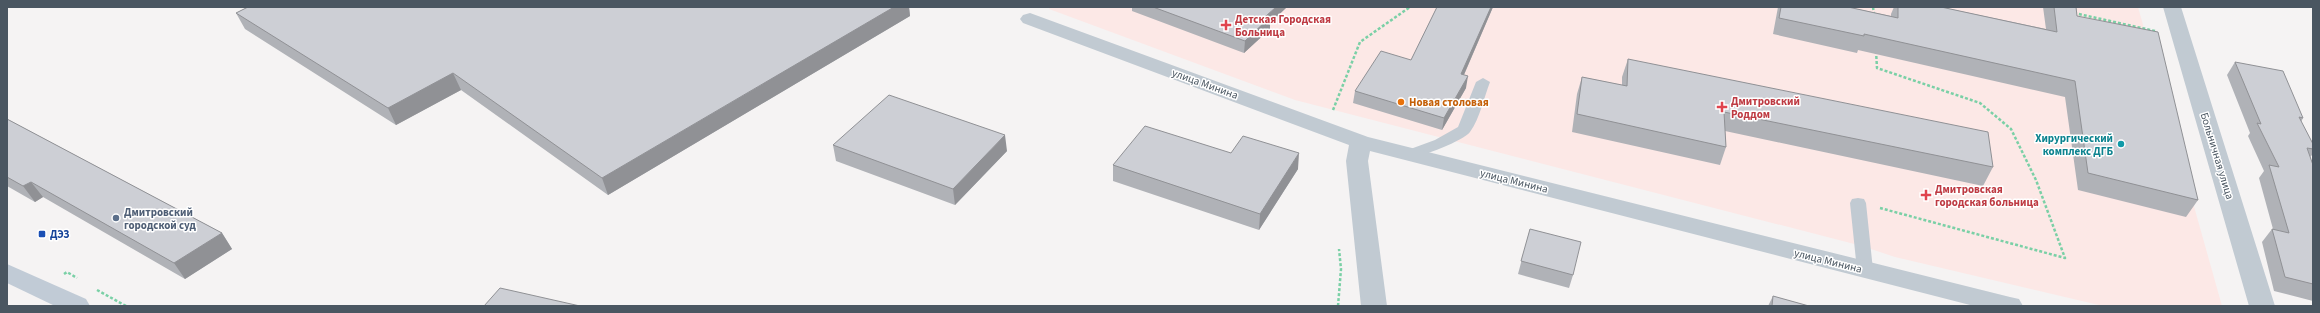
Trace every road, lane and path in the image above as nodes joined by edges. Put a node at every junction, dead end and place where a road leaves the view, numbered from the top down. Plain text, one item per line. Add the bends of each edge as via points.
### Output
1 (1410, 7) edge
2 (1873, 7) edge
3 (2172, 7) edge
4 (2072, 12) edge
5 (1030, 19) dead end
6 (1874, 22) edge
7 (2181, 36) junction
8 (1876, 45) edge
9 (1483, 82) dead end
10 (1325, 128) junction
11 (1360, 142) junction
12 (1410, 154) junction
13 (1858, 203) joint
14 (1865, 270) junction
15 (7, 273) edge
16 (77, 306) edge
17 (1374, 306) edge
18 (2010, 306) edge
19 (2262, 306) edge

1 - 10 path via 1360,42
2 - 6 path
3 - 7 street, Больничная улица
4 - 7 path
5 - 10 street, улица Минина
7 - 19 street, Больничная улица
8 - 13 path via 1877,68 1980,103 2012,129 2036,180 2065,258
9 - 12 lane via 1464,130 1440,143
10 - 11 street, улица Минина
11 - 12 street, улица Минина
11 - 17 street via 1357,160
12 - 14 street, улица Минина
13 - 14 lane
14 - 18 street, улица Минина
15 - 16 main road

